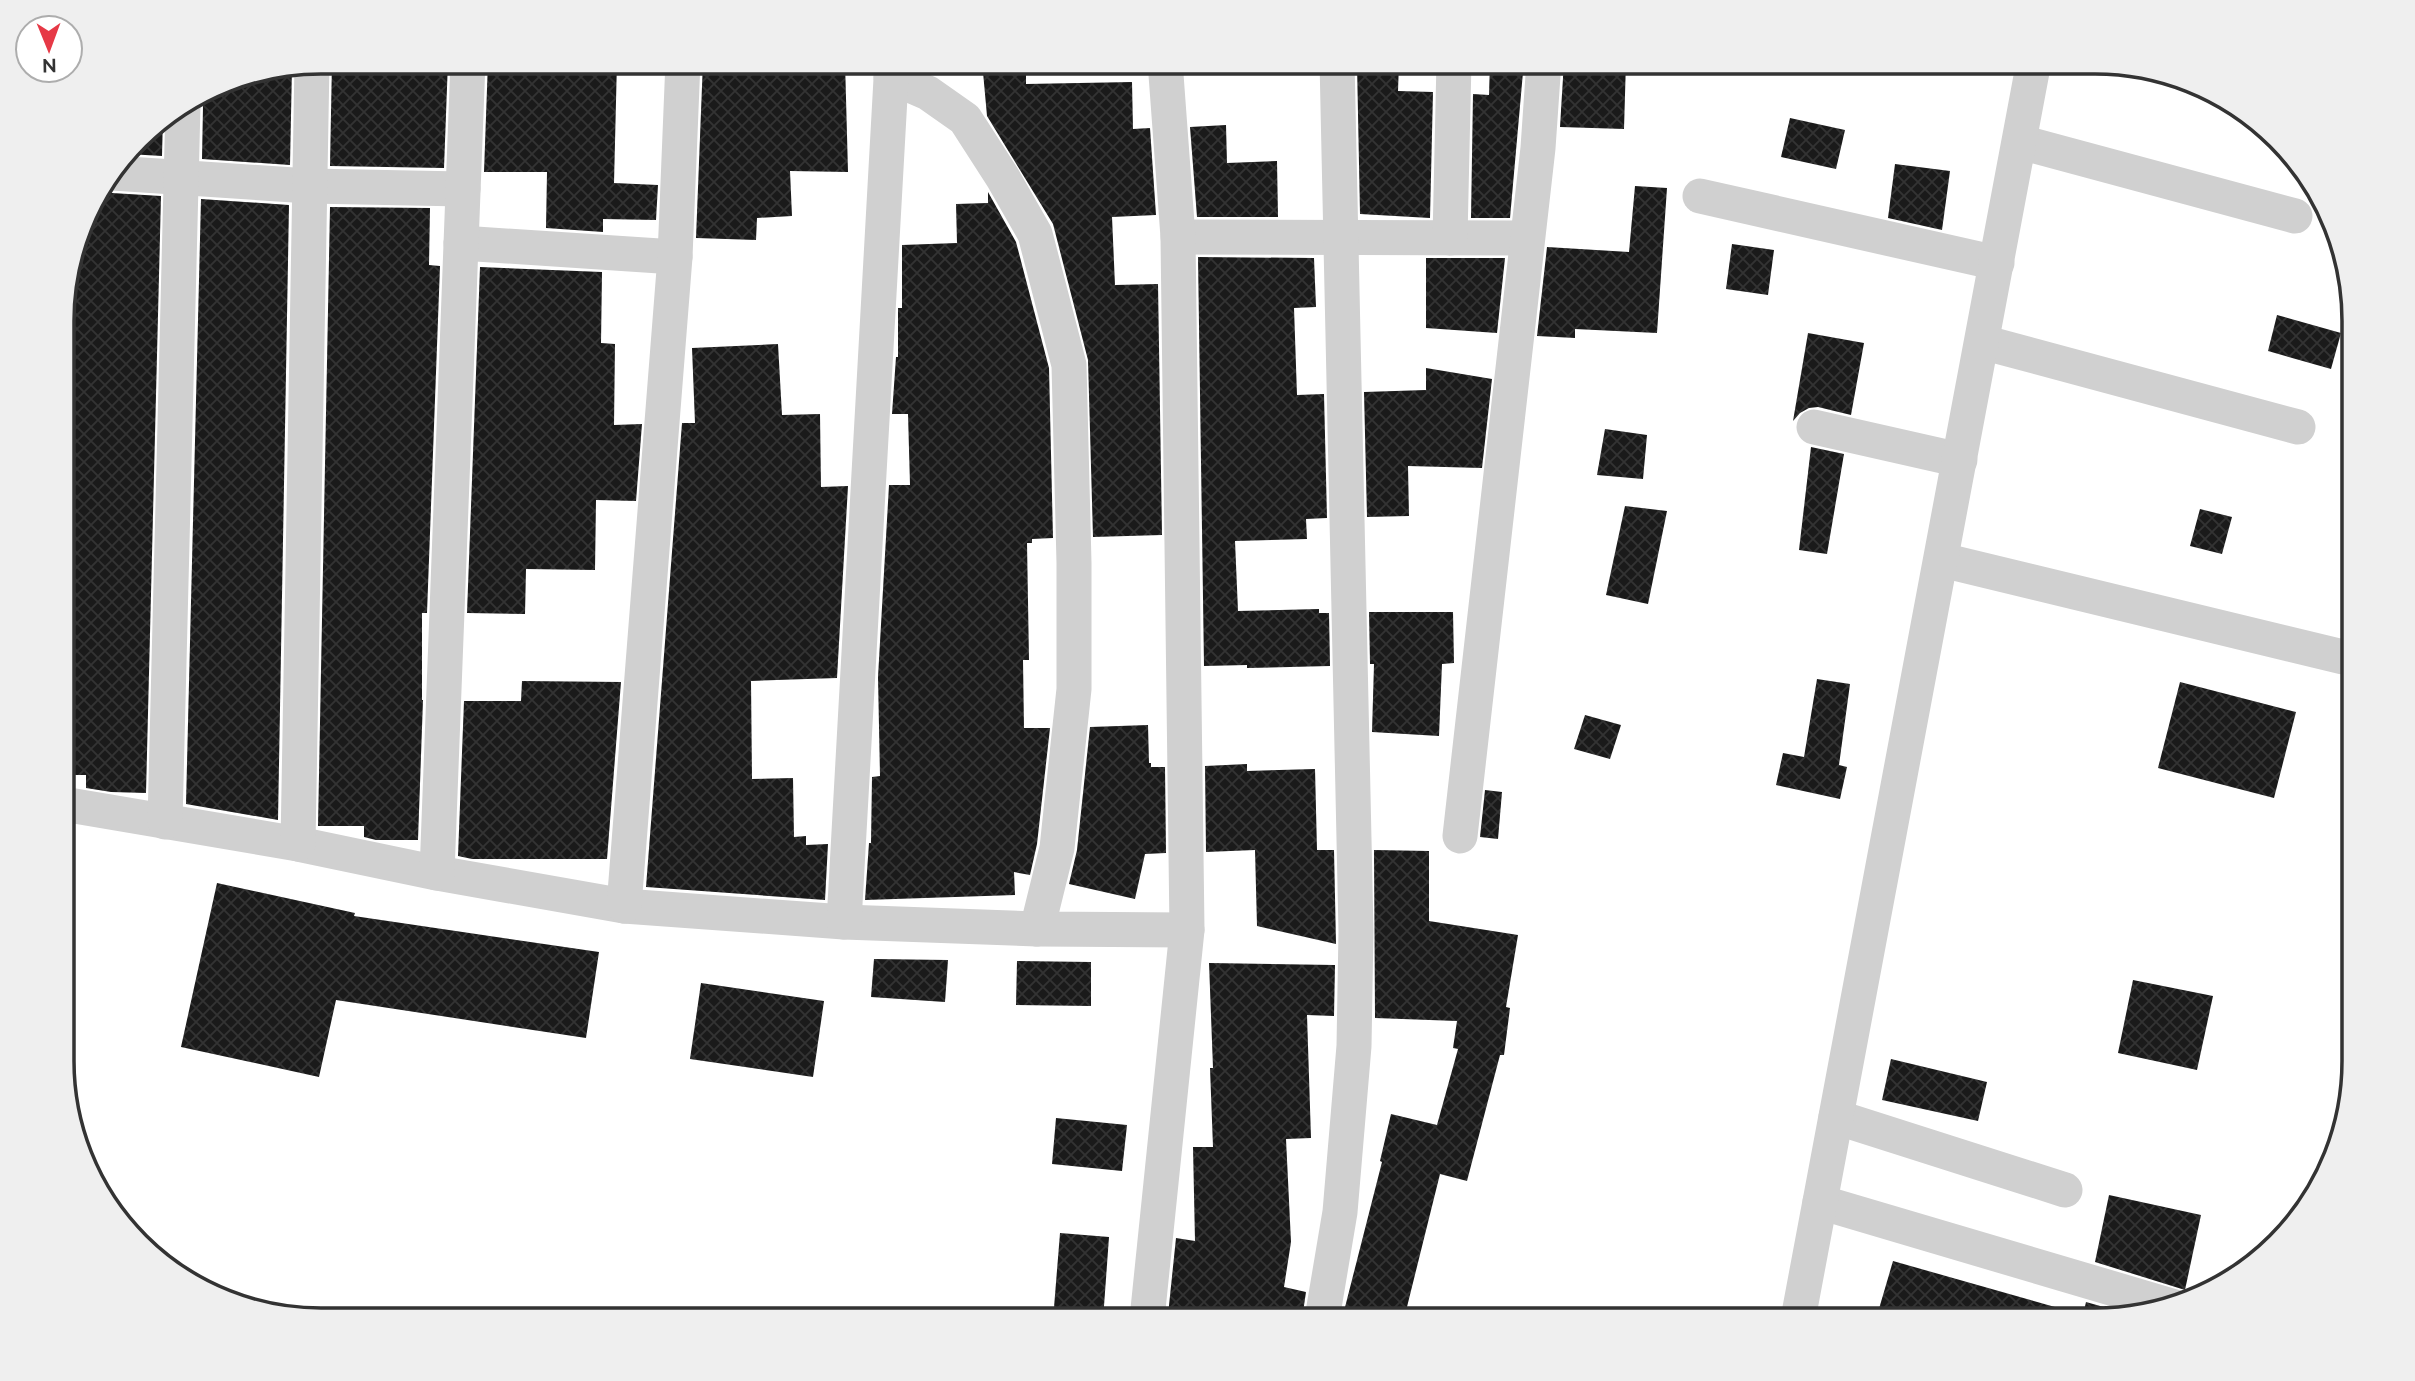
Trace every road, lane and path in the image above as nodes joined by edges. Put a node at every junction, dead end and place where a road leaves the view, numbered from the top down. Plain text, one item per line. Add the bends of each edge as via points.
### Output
1 (312, 74) edge
2 (467, 74) edge
3 (682, 74) edge
4 (892, 74) edge
5 (900, 74) edge
6 (1166, 74) edge
7 (1337, 74) edge
8 (1454, 74) edge
9 (1543, 74) edge
10 (2032, 74) edge
11 (183, 115) edge
12 (2020, 142) junction
13 (122, 173) edge
14 (181, 176) junction
15 (309, 186) junction
16 (463, 189) junction
17 (1700, 197) dead end
18 (2295, 216) dead end
19 (1178, 237) junction
20 (1342, 237) junction
21 (1450, 238) junction
22 (1527, 238) junction
23 (461, 243) junction
24 (675, 257) junction
25 (1997, 263) junction
26 (1982, 342) junction
27 (1814, 427) dead end
28 (2298, 427) dead end
29 (1960, 460) junction
30 (1942, 560) junction
31 (2341, 657) edge
32 (74, 806) edge
33 (165, 822) junction
34 (1460, 836) dead end
35 (298, 844) junction
36 (437, 873) junction
37 (624, 906) junction
38 (844, 922) junction
39 (1037, 929) junction
40 (1187, 930) junction
41 (1836, 1117) junction
42 (2065, 1190) dead end
43 (1820, 1202) junction
44 (2153, 1300) edge
45 (1324, 1307) edge
46 (1800, 1307) edge
47 (1148, 1308) edge

1 - 15 street
2 - 16 street
3 - 24 street
4 - 38 street
5 - 39 street via 965,118 1003,178 1035,234 1069,365 1074,689 1057,848
6 - 19 street
7 - 20 street
8 - 21 street
9 - 22 street
10 - 12 street
11 - 14 street
12 - 18 street
12 - 25 street
13 - 14 street
14 - 15 street
14 - 33 street
15 - 16 street
15 - 35 street
16 - 23 street
17 - 25 street
19 - 20 street
19 - 40 street
20 - 21 street
20 - 45 street via 1356,931 1354,1046 1340,1212
21 - 22 street
22 - 34 street
23 - 24 street
23 - 36 street
24 - 37 street
25 - 26 street
26 - 28 street
26 - 29 street
27 - 29 street
29 - 30 street
30 - 31 street
30 - 41 street
32 - 33 street
33 - 35 street
35 - 36 street
36 - 37 street
37 - 38 street
38 - 39 street
39 - 40 street
40 - 47 street
41 - 42 street
41 - 43 street
43 - 44 street
43 - 46 street

